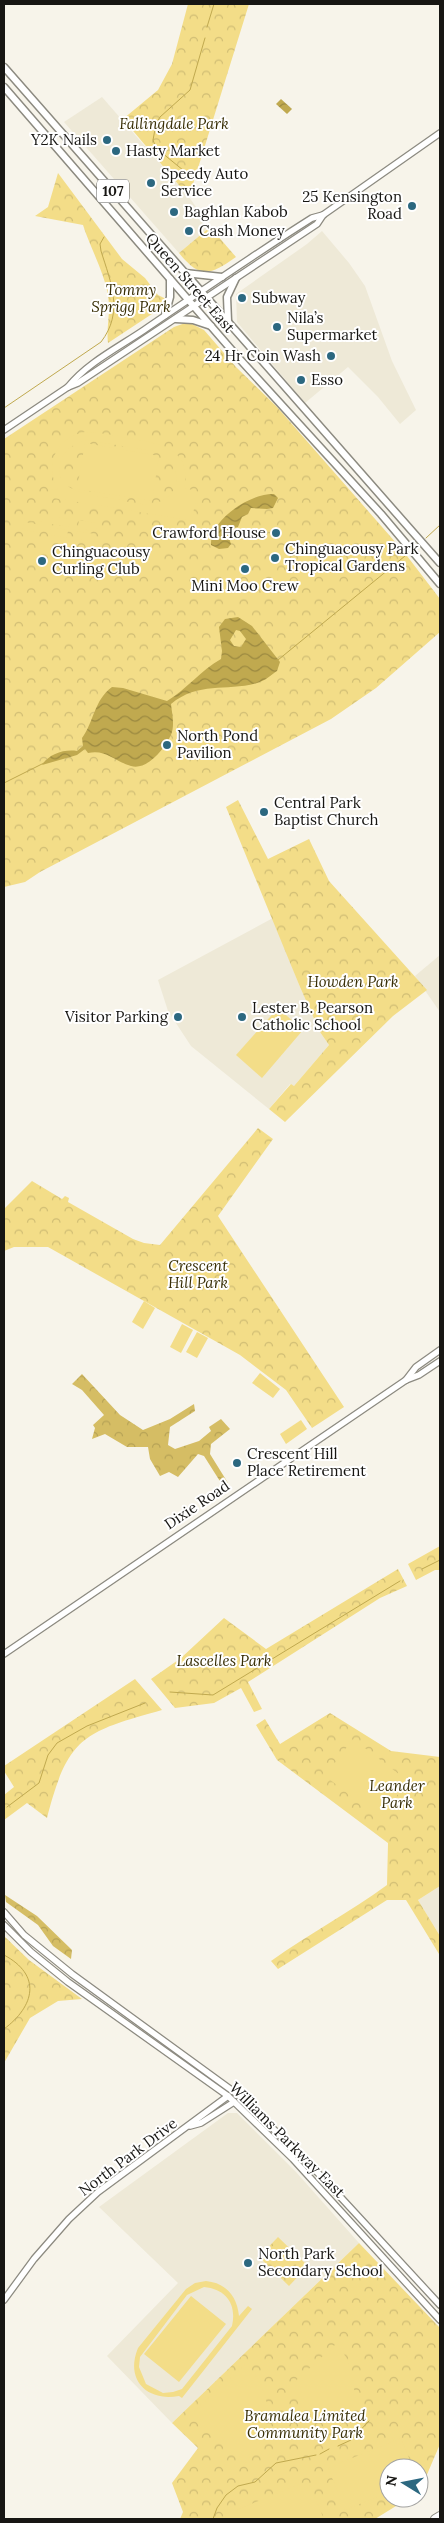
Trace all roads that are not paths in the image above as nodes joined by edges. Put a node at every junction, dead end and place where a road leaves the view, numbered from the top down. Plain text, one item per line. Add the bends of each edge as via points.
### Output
1 (4, 67) edge
2 (4, 86) edge
3 (440, 133) edge
4 (323, 215) junction
5 (185, 273) junction
6 (222, 277) junction
7 (236, 278) junction
8 (170, 279) junction
9 (201, 291) junction
10 (207, 298) junction
11 (188, 300) junction
12 (194, 307) junction
13 (165, 316) junction
14 (176, 319) junction
15 (228, 321) junction
16 (211, 326) junction
17 (68, 386) junction
18 (4, 430) edge
19 (440, 563) edge
20 (440, 584) edge
21 (440, 1350) edge
22 (440, 1361) edge
23 (406, 1380) junction
24 (4, 1654) edge
25 (4, 1912) edge
26 (4, 1925) edge
27 (228, 2096) junction
28 (234, 2102) junction
29 (190, 2126) junction
30 (4, 2300) edge
31 (440, 2305) edge
32 (440, 2320) edge
33 (440, 2516) edge
34 (436, 2519) edge

1 - 5 main road, Queen Street East / 107
2 - 8 main road, Queen Street East / 107
3 - 4 main road
4 - 6 main road via 312,218
4 - 7 main road via 317,224
5 - 6 main road
5 - 9 main road, Queen Street East / 107
6 - 9 main road
7 - 10 main road
7 - 15 main road via 228,297
8 - 11 main road, Queen Street East / 107
8 - 13 main road
9 - 10 main road, Queen Street East / 107
9 - 11 main road
10 - 12 main road
10 - 15 main road, Queen Street East / 107
11 - 12 main road, Queen Street East / 107
11 - 13 main road
12 - 14 main road
12 - 16 main road, Queen Street East / 107
13 - 17 main road
14 - 16 main road
14 - 17 main road via 78,384
15 - 19 main road, Queen Street East / 107
16 - 20 main road, Queen Street East / 107
17 - 18 main road
21 - 23 main road, Dixie Road via 416,1367
22 - 23 main road, Dixie Road
23 - 24 main road, Dixie Road
25 - 31 main road, Williams Parkway East via 24,1935 72,1974 241,2096 322,2177
26 - 27 main road, Williams Parkway East via 68,1982
27 - 28 main road, Williams Parkway East
27 - 29 main road, North Park Drive
28 - 29 main road, North Park Drive via 201,2123
28 - 32 main road, Williams Parkway East via 293,2159
29 - 30 main road, North Park Drive via 85,2204 34,2258
33 - 34 highway

